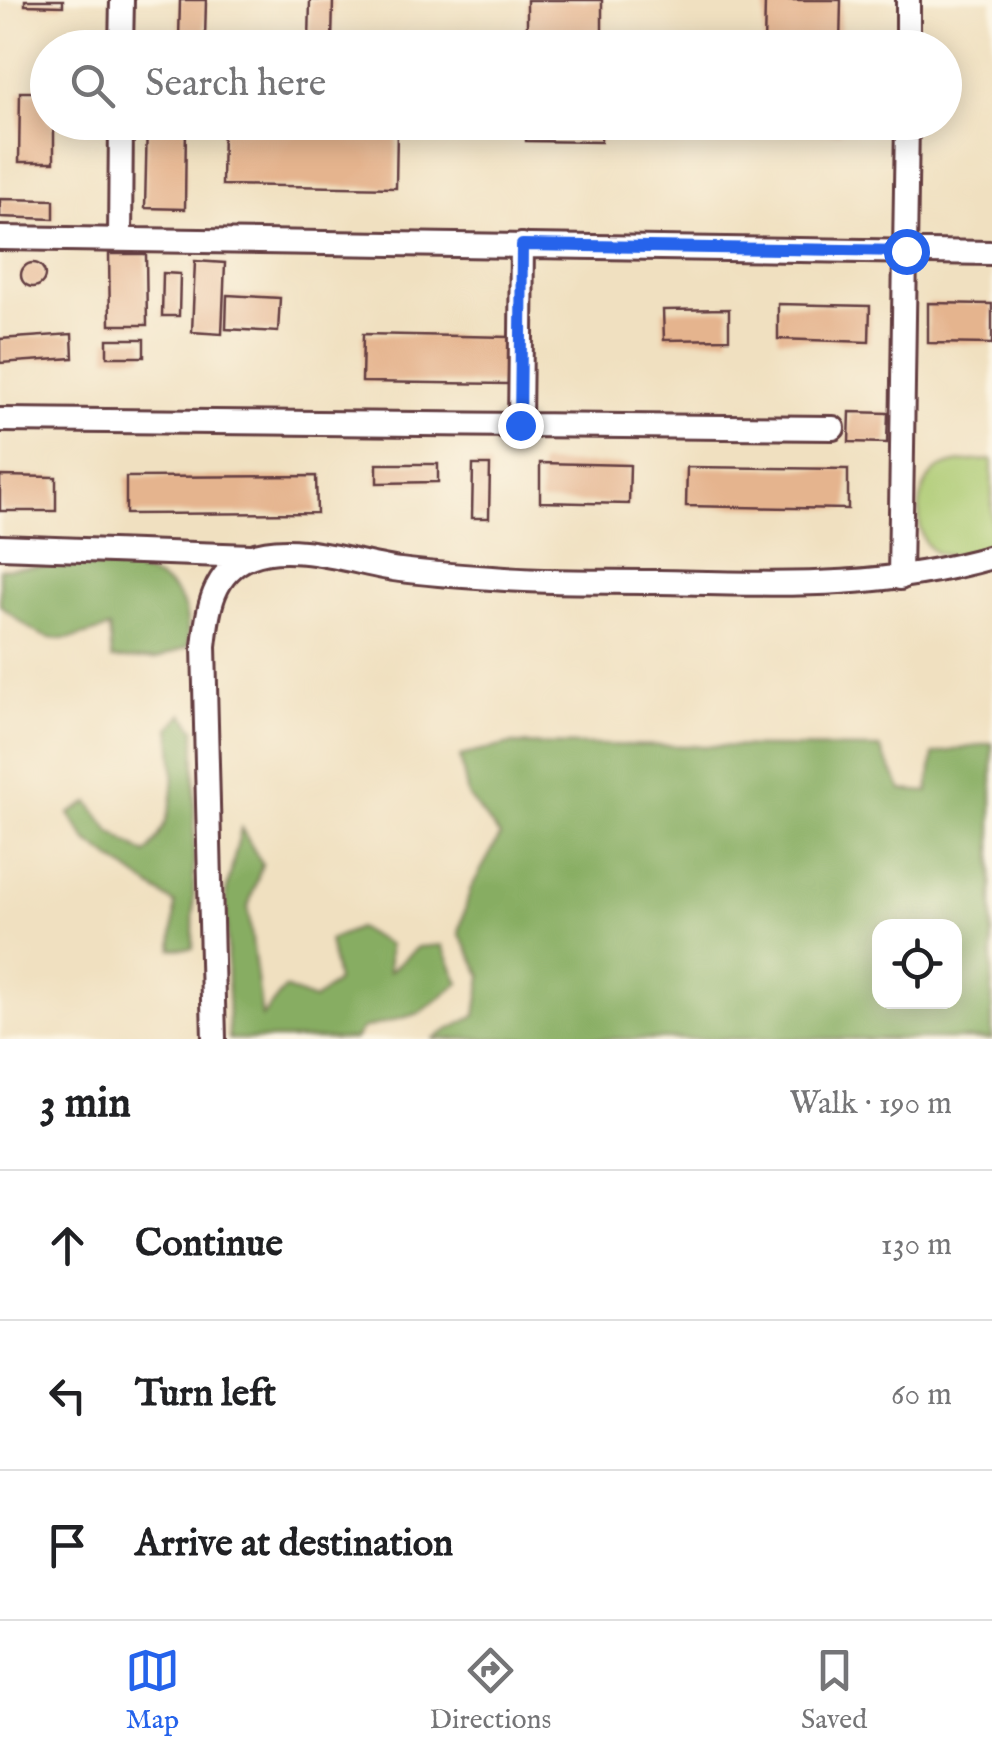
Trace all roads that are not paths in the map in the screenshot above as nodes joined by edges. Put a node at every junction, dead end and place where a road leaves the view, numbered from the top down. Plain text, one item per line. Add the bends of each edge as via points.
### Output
1 (122, 0) edge
2 (908, 0) edge
3 (122, 30) edge
4 (908, 30) edge
5 (121, 140) edge
6 (907, 140) edge
7 (0, 238) edge
8 (120, 239) junction
9 (522, 245) junction
10 (906, 251) junction
11 (992, 252) edge
12 (0, 420) edge
13 (520, 425) junction
14 (833, 428) dead end
15 (0, 547) edge
16 (251, 556) junction
17 (992, 556) edge
18 (900, 578) junction
19 (214, 1039) edge

1 - 3 street
2 - 4 street
5 - 8 street
6 - 10 street
7 - 8 street
8 - 9 street
9 - 10 street
9 - 13 street
10 - 11 street
10 - 18 street
12 - 13 street
13 - 14 street
15 - 16 street
16 - 18 street via 288,552 497,579 754,584
16 - 19 street via 223,574 209,605 204,646
17 - 18 street

